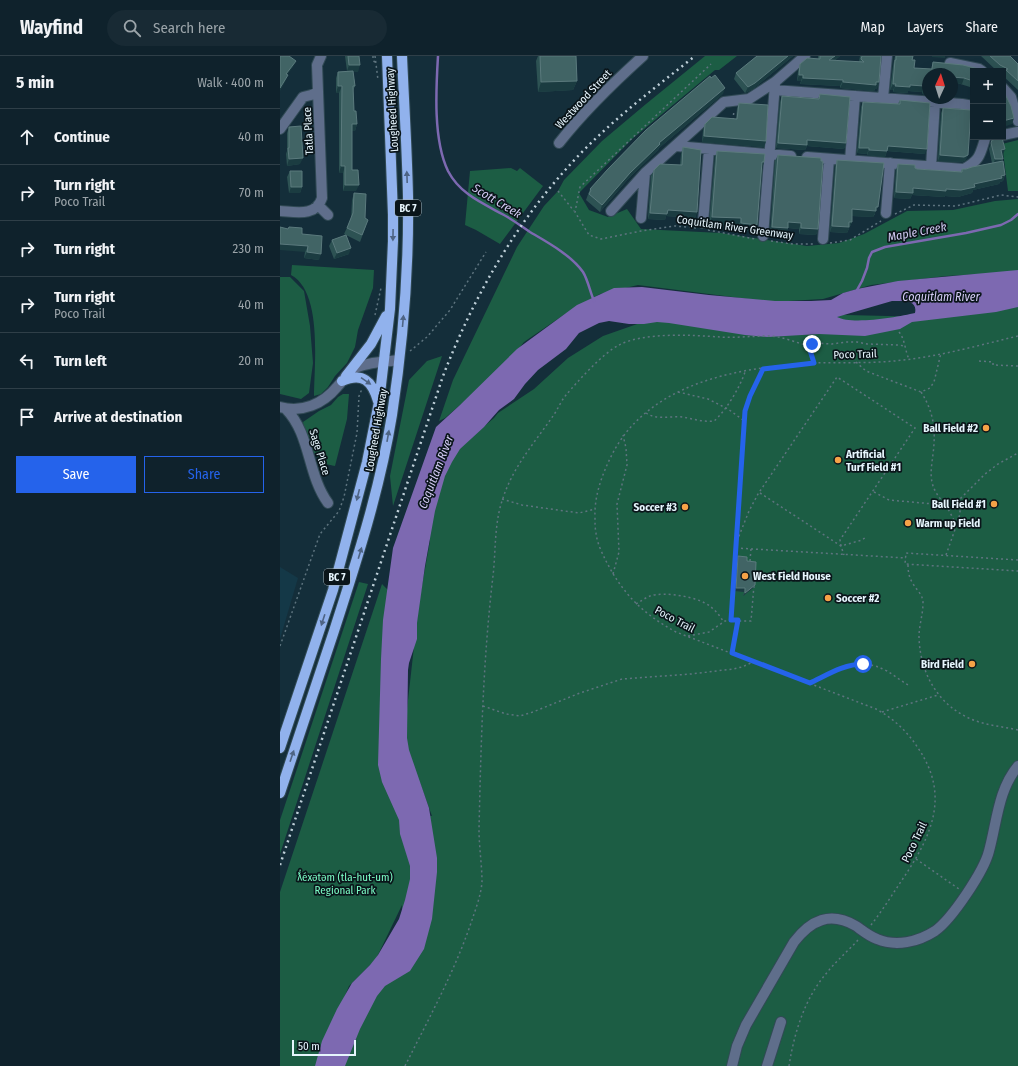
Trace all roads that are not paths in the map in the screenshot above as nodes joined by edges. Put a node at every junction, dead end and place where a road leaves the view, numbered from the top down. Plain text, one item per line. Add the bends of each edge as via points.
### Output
1 (320, 56) edge
2 (388, 56) edge
3 (402, 56) edge
4 (643, 56) edge
5 (805, 56) edge
6 (887, 56) edge
7 (950, 63) edge
8 (974, 68) edge
9 (775, 86) junction
10 (1006, 91) edge
11 (318, 92) junction
12 (855, 96) junction
13 (883, 98) junction
14 (922, 101) edge
15 (935, 104) edge
16 (954, 104) edge
17 (970, 106) edge
18 (1018, 121) edge
19 (280, 129) edge
20 (1018, 132) edge
21 (1006, 134) edge
22 (987, 140) edge
23 (559, 143) dead end
24 (676, 146) junction
25 (709, 149) junction
26 (769, 154) junction
27 (829, 159) junction
28 (850, 161) junction
29 (890, 163) junction
30 (931, 167) junction
31 (645, 173) junction
32 (318, 206) junction
33 (280, 211) edge
34 (611, 211) dead end
35 (328, 215) dead end
36 (887, 216) road end
37 (641, 218) dead end
38 (701, 227) road end
39 (763, 239) road end
40 (823, 242) road end
41 (390, 309) junction
42 (399, 360) junction
43 (383, 362) junction
44 (344, 378) junction
45 (379, 402) junction
46 (283, 408) edge
47 (328, 503) dead end
48 (280, 748) edge
49 (1018, 766) edge
50 (280, 793) edge
51 (781, 1022) dead end
52 (732, 1066) edge
53 (767, 1066) edge

1 - 11 street, Tatla Place via 317,63
2 -> 41 main road, Lougheed Highway / BC 7 via 393,214
42 -> 3 main road, Lougheed Highway / BC 7 via 405,302 408,229
4 - 23 street, Westwood Street via 600,96
5 - 9 street
6 - 13 street
7 - 8 street
9 - 12 street
9 - 24 street via 749,99 724,102
9 - 26 street
10 - 18 street via 1011,97
11 - 19 street via 303,97
11 - 32 street, Tatla Place via 323,191
12 - 13 street
12 - 28 street
13 - 14 street
15 - 30 street
16 - 17 street
20 - 21 street
22 - 30 street via 975,163 964,169
24 - 25 street
24 - 31 street
25 - 26 street
25 - 38 street
26 - 27 street
26 - 39 street
27 - 28 street
27 - 40 street
28 - 29 street
29 - 30 street
29 - 36 street
31 - 34 street
31 - 37 street
32 - 33 street via 306,212
32 - 35 street
41 - 43 main road, Lougheed Highway / BC 7
41 - 44 main road via 371,344
42 - 43 street
50 -> 42 main road, Lougheed Highway / BC 7 via 364,538 387,442
43 - 44 street via 359,367
43 - 45 main road, Lougheed Highway / BC 7
44 -> 45 main road via 354,377 371,384
44 - 46 street via 327,397 315,404 293,410
45 -> 48 main road, Lougheed Highway / BC 7 via 367,462 333,590
46 - 47 street, Sage Place via 292,415 302,432 314,474
49 - 52 street via 1004,789 986,862 976,880 941,925 920,938 905,943 894,943 878,940 847,921 832,918 812,923 794,942 746,1026
51 - 53 street

